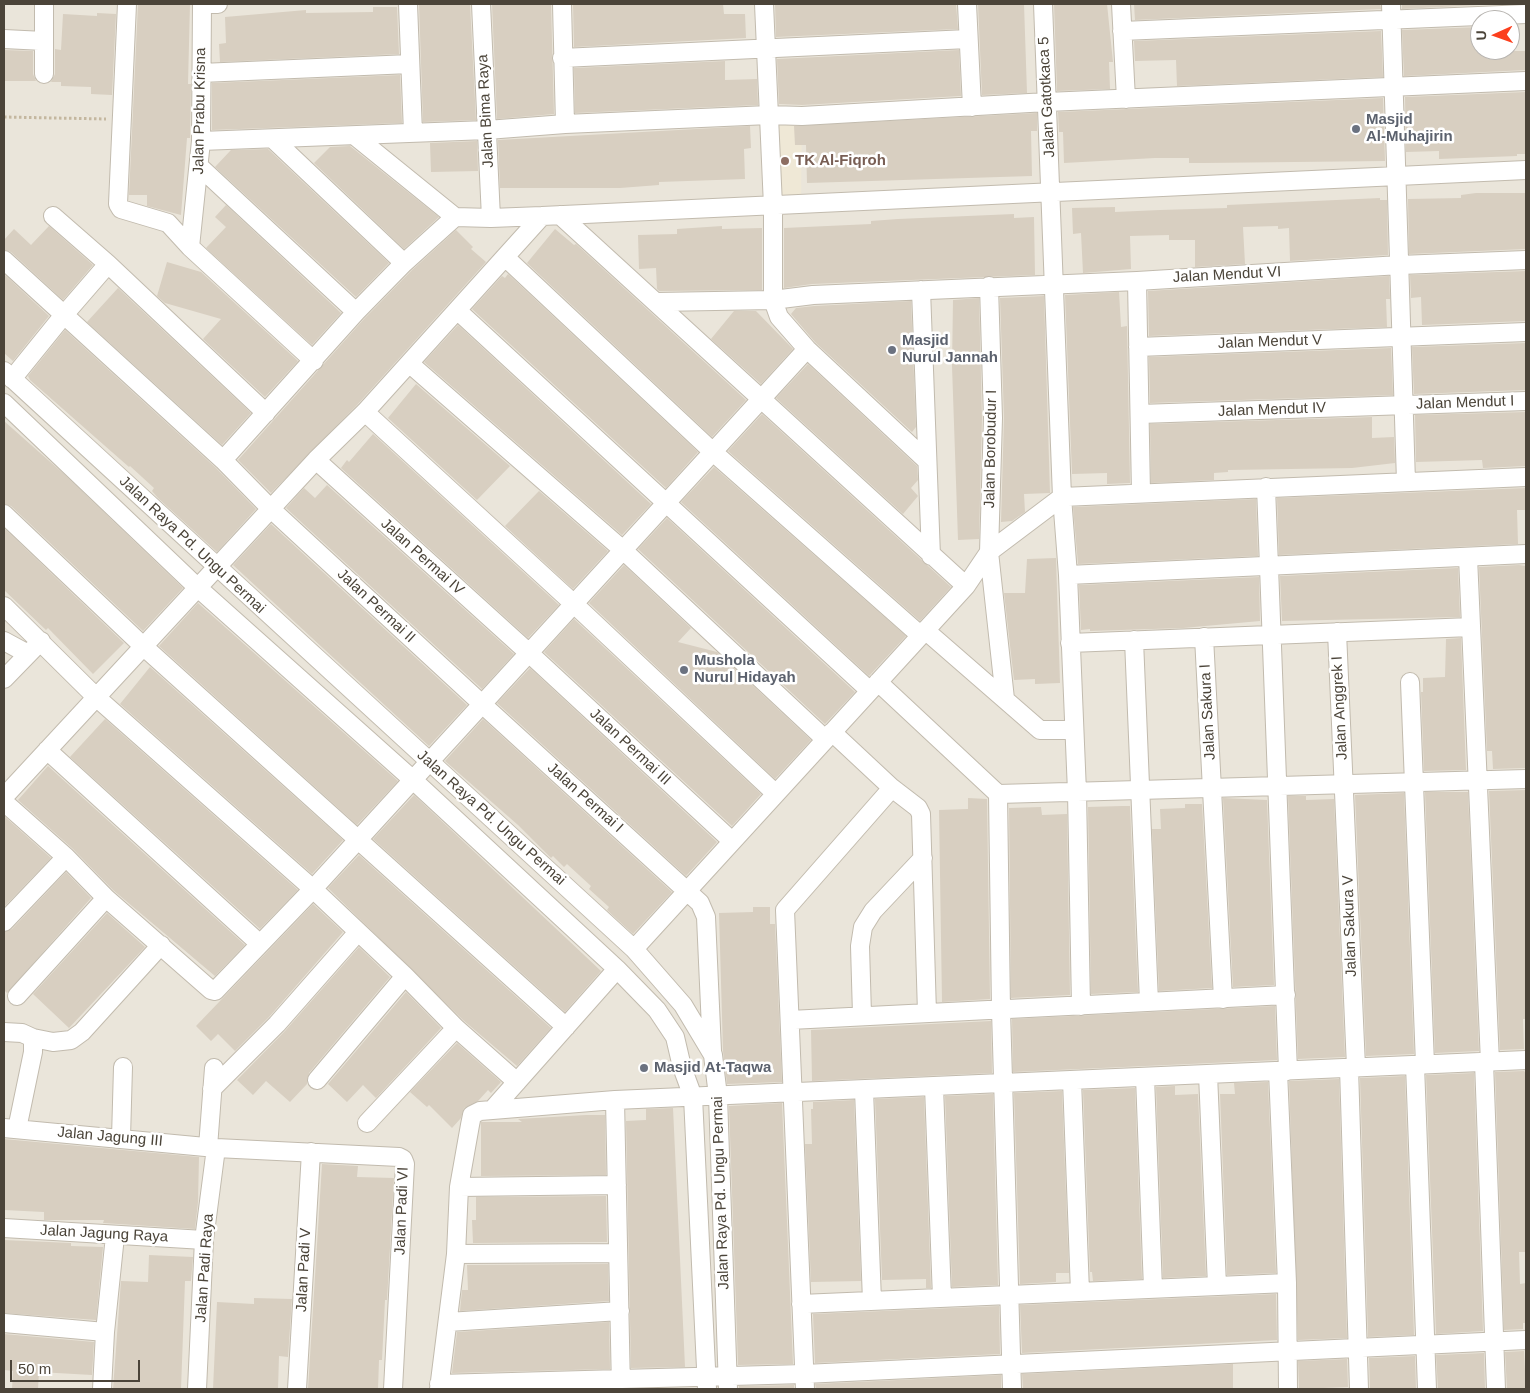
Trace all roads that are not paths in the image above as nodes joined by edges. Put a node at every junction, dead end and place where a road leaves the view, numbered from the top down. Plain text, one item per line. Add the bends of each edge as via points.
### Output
1 (44, 4) edge
2 (127, 4) edge
3 (202, 4) edge
4 (218, 4) edge
5 (408, 4) edge
6 (481, 4) edge
7 (562, 4) edge
8 (764, 4) edge
9 (967, 4) edge
10 (1043, 4) edge
11 (1121, 4) edge
12 (1391, 11) edge
13 (1526, 14) edge
14 (1122, 31) junction
15 (4, 39) edge
16 (968, 39) junction
17 (44, 41) junction
18 (766, 48) junction
19 (562, 58) junction
20 (410, 64) junction
21 (200, 73) junction
22 (44, 74) dead end
23 (1526, 81) edge
24 (1393, 88) junction
25 (1126, 99) junction
26 (1047, 102) junction
27 (972, 106) junction
28 (769, 115) junction
29 (565, 124) junction
30 (486, 130) junction
31 (412, 133) junction
32 (356, 136) junction
33 (273, 139) junction
34 (201, 141) junction
35 (200, 166) junction
36 (1526, 170) edge
37 (1395, 176) junction
38 (1051, 191) junction
39 (774, 206) junction
40 (53, 216) dead end
41 (542, 216) junction
42 (560, 216) junction
43 (455, 217) junction
44 (491, 218) junction
45 (190, 247) junction
46 (505, 257) junction
47 (4, 260) edge
48 (1526, 260) edge
49 (404, 263) junction
50 (108, 264) junction
51 (1400, 265) junction
52 (1137, 281) junction
53 (1053, 284) junction
54 (988, 286) junction
55 (921, 290) junction
56 (773, 300) junction
57 (657, 302) junction
58 (458, 311) junction
59 (356, 312) junction
60 (63, 316) junction
61 (1526, 332) edge
62 (1402, 337) junction
63 (1138, 347) junction
64 (808, 349) junction
65 (314, 361) junction
66 (410, 364) junction
67 (8, 375) edge
68 (761, 400) junction
69 (1526, 401) edge
70 (4, 402) edge
71 (1404, 406) junction
72 (365, 412) junction
73 (266, 413) junction
74 (1140, 414) junction
75 (713, 452) junction
76 (223, 460) junction
77 (316, 460) junction
78 (927, 461) junction
79 (1526, 477) edge
80 (1406, 482) junction
81 (1266, 488) junction
82 (1141, 493) junction
83 (1062, 497) junction
84 (667, 502) junction
85 (271, 509) junction
86 (4, 514) edge
87 (623, 550) junction
88 (989, 552) junction
89 (1526, 554) edge
90 (931, 556) junction
91 (1468, 556) junction
92 (1268, 565) junction
93 (216, 568) junction
94 (1068, 574) junction
95 (966, 586) junction
96 (197, 587) junction
97 (574, 604) junction
98 (4, 606) edge
99 (1471, 627) junction
100 (922, 632) junction
101 (1337, 632) junction
102 (1271, 634) junction
103 (1204, 637) junction
104 (1134, 640) junction
105 (4, 641) edge
106 (40, 641) junction
107 (1070, 643) junction
108 (143, 646) junction
109 (529, 653) junction
110 (28, 654) junction
111 (4, 679) edge
112 (1410, 682) dead end
113 (874, 686) junction
114 (96, 697) junction
115 (1005, 699) junction
116 (482, 704) junction
117 (1074, 730) junction
118 (828, 736) junction
119 (47, 750) junction
120 (429, 762) junction
121 (412, 779) junction
122 (1526, 779) edge
123 (1478, 780) junction
124 (1413, 782) junction
125 (1344, 784) junction
126 (1277, 786) junction
127 (892, 788) junction
128 (1212, 788) junction
129 (1140, 790) junction
130 (1077, 792) junction
131 (775, 793) junction
132 (998, 794) junction
133 (4, 797) edge
134 (4, 802) edge
135 (357, 840) junction
136 (732, 841) junction
137 (66, 857) junction
138 (924, 858) junction
139 (313, 889) junction
140 (687, 892) junction
141 (106, 898) junction
142 (4, 922) edge
143 (358, 932) junction
144 (161, 944) junction
145 (260, 944) junction
146 (634, 949) junction
147 (617, 969) junction
148 (405, 976) junction
149 (17, 996) dead end
150 (1286, 996) junction
151 (1223, 998) junction
152 (1149, 1002) junction
153 (1081, 1006) junction
154 (1001, 1010) junction
155 (927, 1014) junction
156 (862, 1015) junction
157 (790, 1020) junction
158 (566, 1027) junction
159 (456, 1028) junction
160 (4, 1032) edge
161 (33, 1038) junction
162 (713, 1055) junction
163 (1526, 1060) edge
164 (1487, 1062) junction
165 (1420, 1065) junction
166 (123, 1066) dead end
167 (214, 1068) dead end
168 (1352, 1068) junction
169 (1283, 1071) junction
170 (1208, 1074) junction
171 (1144, 1077) junction
172 (317, 1080) dead end
173 (1072, 1080) junction
174 (517, 1082) junction
175 (1004, 1084) junction
176 (934, 1086) junction
177 (212, 1089) junction
178 (864, 1090) junction
179 (792, 1093) junction
180 (718, 1096) junction
181 (693, 1097) junction
182 (615, 1100) junction
183 (492, 1110) junction
184 (367, 1123) dead end
185 (11, 1128) edge
186 (120, 1138) junction
187 (212, 1147) junction
188 (310, 1152) junction
189 (617, 1185) junction
190 (459, 1187) junction
191 (4, 1228) edge
192 (115, 1236) junction
193 (204, 1240) junction
194 (618, 1253) junction
195 (456, 1254) junction
196 (1287, 1284) junction
197 (1217, 1286) junction
198 (1153, 1289) junction
199 (1080, 1292) junction
200 (1009, 1295) junction
201 (942, 1298) junction
202 (872, 1301) junction
203 (801, 1304) junction
204 (620, 1311) junction
205 (4, 1322) edge
206 (448, 1322) junction
207 (105, 1332) junction
208 (1495, 1340) junction
209 (1526, 1340) edge
210 (1425, 1343) junction
211 (1357, 1347) junction
212 (1287, 1350) junction
213 (1010, 1363) junction
214 (805, 1381) edge
215 (707, 1383) edge
216 (728, 1383) edge
217 (621, 1384) edge
218 (439, 1387) edge
219 (102, 1389) edge
220 (197, 1389) edge
221 (297, 1389) edge
222 (393, 1389) edge
223 (1012, 1389) edge
224 (1288, 1389) edge
225 (1359, 1389) edge
226 (1427, 1389) edge
227 (1496, 1389) edge

1 - 17 street
2 - 45 street via 118,204 121,209 168,223
3 - 4 street
3 - 21 street, Jalan Prabu Krisna
5 - 20 street
6 - 30 street, Jalan Bima Raya
7 - 19 street
8 - 18 street
9 - 16 street
10 - 26 street, Jalan Gatotkaca 5
11 - 14 street
12 - 13 street
12 - 14 street
12 - 24 street
14 - 25 street
15 - 17 street
16 - 18 street
16 - 27 street
17 - 22 street
18 - 19 street
18 - 28 street
19 - 29 street
20 - 21 street
20 - 31 street
21 - 34 street, Jalan Prabu Krisna
23 - 24 street
24 - 25 street
24 - 37 street
25 - 26 street
26 - 27 street
26 - 38 street, Jalan Gatotkaca 5
27 - 28 street
28 - 29 street
28 - 39 street
29 - 30 street
30 - 31 street
30 - 44 street, Jalan Bima Raya
31 - 32 street
32 - 33 street
32 - 43 street
33 - 34 street
33 - 49 street
34 - 35 street, Jalan Prabu Krisna
35 - 45 street, Jalan Prabu Krisna
35 - 59 street
36 - 37 street
37 - 38 street
37 - 51 street
38 - 39 street
38 - 53 street, Jalan Gatotkaca 5
39 - 42 street
39 - 56 street
40 - 50 street
41 - 42 street
41 - 44 street
41 - 46 street
42 - 57 street
43 - 44 street
43 - 49 street
45 - 65 street
46 - 58 street
46 - 75 street
47 - 60 street, Jalan Permai II
48 - 51 street, Jalan Mendut VI
49 - 59 street
50 - 60 street
50 - 73 street
51 - 52 street, Jalan Mendut VI
51 - 62 street
52 - 53 street, Jalan Mendut VI
52 - 63 street
53 - 54 street, Jalan Mendut VI
53 - 83 street, Jalan Gatotkaca 5
54 - 55 street, Jalan Mendut VI
54 - 88 street, Jalan Borobudur I via 993,418
55 - 56 street, Jalan Mendut VI
55 - 78 street
56 - 57 street, Jalan Mendut VI
56 - 64 street via 783,324
57 - 68 street
58 - 66 street
58 - 84 street
59 - 65 street
60 - 67 street
60 - 76 street, Jalan Permai II
61 - 62 street, Jalan Mendut V
62 - 63 street, Jalan Mendut V
62 - 71 street
63 - 74 street
64 - 68 street
64 - 78 street
65 - 73 street
66 - 72 street
66 - 87 street
67 - 93 street, Jalan Raya Pd. Ungu Permai
68 - 75 street
68 - 90 street
69 - 71 street, Jalan Mendut I
70 - 96 street, Jalan Raya Pd. Ungu Permai
71 - 74 street, Jalan Mendut IV
71 - 80 street
72 - 77 street
72 - 97 street
73 - 76 street
74 - 82 street
75 - 84 street
75 - 100 street
76 - 85 street, Jalan Permai II
77 - 85 street
77 - 109 street, Jalan Permai IV
78 - 90 street
79 - 80 street
80 - 81 street
81 - 82 street
81 - 92 street
82 - 83 street
83 - 88 street
83 - 94 street, Jalan Gatotkaca 5
84 - 87 street
84 - 113 street
85 - 93 street
85 - 116 street, Jalan Permai II
86 - 108 street
87 - 97 street
87 - 118 street
88 - 95 street
88 - 115 street, Jalan Borobudur I
89 - 91 street
90 - 95 street
91 - 92 street
91 - 99 street
92 - 94 street
92 - 102 street
93 - 96 street
93 - 120 street, Jalan Raya Pd. Ungu Permai
94 - 107 street, Jalan Gatotkaca 5
95 - 100 street
96 - 108 street
96 - 121 street, Jalan Raya Pd. Ungu Permai
97 - 109 street
97 - 131 street
98 - 106 street
99 - 101 street
99 - 123 street
100 - 113 street
100 - 115 street
101 - 102 street
101 - 125 street, Jalan Anggrek I
102 - 103 street
102 - 126 street
103 - 104 street
103 - 128 street, Jalan Sakura I
104 - 107 street
104 - 129 street
105 - 110 street
106 - 110 street
106 - 114 street
107 - 117 street, Jalan Gatotkaca 5
108 - 114 street
108 - 135 street
109 - 116 street
109 - 136 street, Jalan Permai III
110 - 111 street
112 - 124 street
113 - 118 street
113 - 132 street
114 - 119 street
114 - 139 street
115 - 117 street via 1040,730
116 - 120 street
116 - 140 street, Jalan Permai I
117 - 130 street, Jalan Gatotkaca 5
118 - 127 street
118 - 131 street
119 - 133 street
119 - 145 street
120 - 121 street
120 - 146 street, Jalan Raya Pd. Ungu Permai
121 - 135 street
121 - 147 street, Jalan Raya Pd. Ungu Permai
122 - 123 street
123 - 124 street
123 - 164 street
124 - 125 street
124 - 165 street
125 - 126 street
125 - 168 street, Jalan Sakura V
126 - 128 street
126 - 150 street
127 - 138 street via 921,814
127 - 157 street via 785,910
128 - 129 street
128 - 151 street, Jalan Sakura I
129 - 130 street
129 - 152 street
130 - 132 street
130 - 153 street, Jalan Gatotkaca 5
131 - 136 street
132 - 154 street
134 - 137 street
135 - 139 street
135 - 158 street
136 - 140 street
137 - 141 street
137 - 142 street
138 - 155 street
138 - 156 street via 873,911 863,928 860,946
139 - 143 street
139 - 145 street
140 - 146 street
140 - 162 street, Jalan Permai I via 700,903 706,917
141 - 144 street
141 - 149 street
143 - 148 street
143 - 177 street via 277,1024
144 - 145 street via 213,991
144 - 161 street via 76,1036 62,1042
146 - 162 street, Jalan Raya Pd. Ungu Permai via 683,1005
147 - 158 street
147 - 181 street, Jalan Raya Pd. Ungu Permai via 656,1010 675,1037
148 - 159 street
148 - 172 street
150 - 151 street
150 - 169 street
151 - 152 street
152 - 153 street
153 - 154 street
154 - 155 street
154 - 175 street
155 - 156 street
156 - 157 street
157 - 179 street
158 - 174 street
159 - 174 street
159 - 184 street
160 - 161 street via 22,1033
161 - 185 street via 33,1052
162 - 180 street, Jalan Raya Pd. Ungu Permai
163 - 164 street
164 - 165 street
164 - 208 street
165 - 168 street
165 - 210 street
166 - 186 street
167 - 177 street, Jalan Padi Raya
168 - 169 street
168 - 211 street, Jalan Sakura V
169 - 170 street
169 - 196 street
170 - 171 street
170 - 197 street
171 - 173 street
171 - 198 street
173 - 175 street
173 - 199 street
174 - 183 street
175 - 176 street
175 - 200 street
176 - 178 street
176 - 201 street
177 - 187 street, Jalan Padi Raya
178 - 179 street
178 - 202 street
179 - 180 street
179 - 203 street
180 - 181 street
180 - 216 street, Jalan Raya Pd. Ungu Permai
181 - 182 street
181 - 215 street, Jalan Raya Pd. Ungu Permai
182 - 183 street
182 - 189 street
183 - 190 street via 472,1115
185 - 186 street, Jalan Jagung III
186 - 187 street, Jalan Jagung III
187 - 188 street, Jalan Padi VI
187 - 193 street, Jalan Padi Raya
188 - 221 street, Jalan Padi V
188 - 222 street, Jalan Padi VI via 399,1157 405,1164
189 - 190 street
189 - 194 street
190 - 195 street
191 - 192 street, Jalan Jagung Raya
192 - 193 street, Jalan Jagung Raya
192 - 207 street
193 - 220 street, Jalan Padi Raya
194 - 195 street
194 - 204 street
195 - 206 street
196 - 197 street
196 - 212 street
197 - 198 street
198 - 199 street
199 - 200 street
200 - 201 street
200 - 213 street
201 - 202 street
202 - 203 street
203 - 214 street
204 - 206 street
204 - 217 street
205 - 207 street
206 - 218 street
207 - 219 street
208 - 209 street
208 - 210 street
208 - 227 street
210 - 211 street
210 - 226 street
211 - 212 street
211 - 225 street, Jalan Sakura V
212 - 213 street
212 - 224 street
213 - 214 street
213 - 223 street
214 - 216 street
215 - 216 street
215 - 217 street
217 - 218 street

